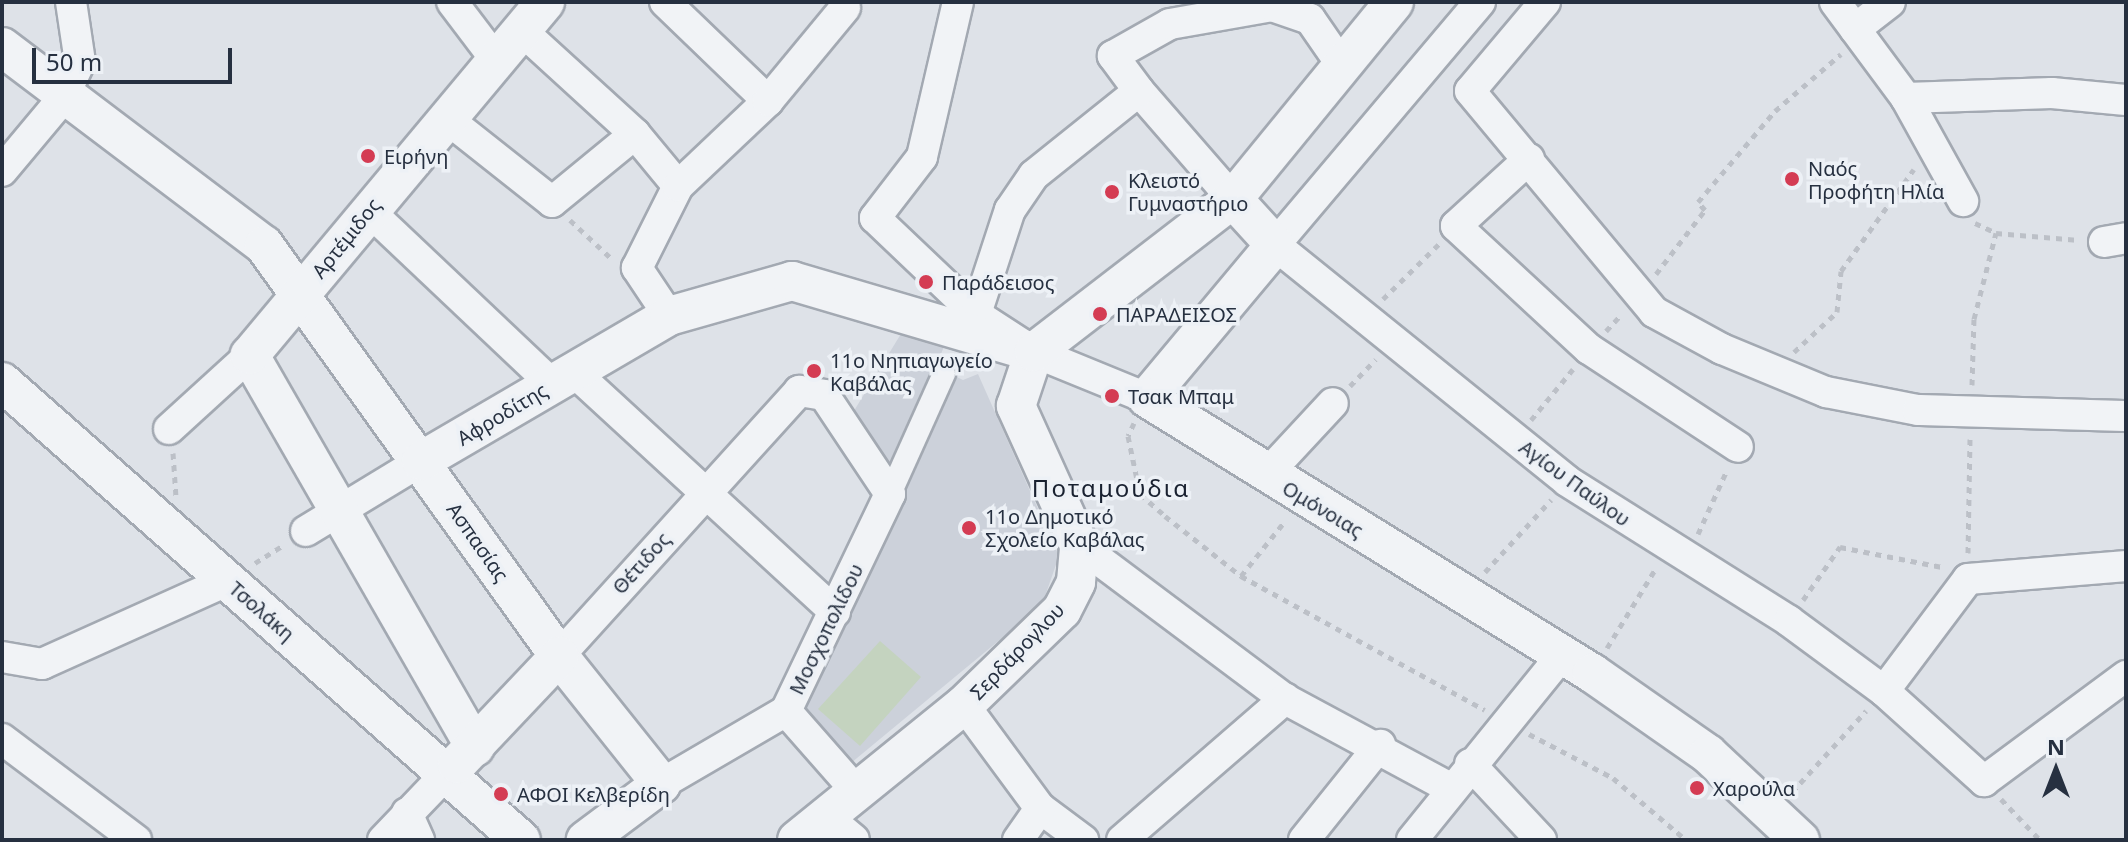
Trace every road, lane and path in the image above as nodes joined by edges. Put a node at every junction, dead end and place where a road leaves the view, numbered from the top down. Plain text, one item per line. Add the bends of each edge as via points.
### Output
1 (71, 2) edge
2 (452, 2) edge
3 (665, 2) edge
4 (958, 2) edge
5 (1394, 2) edge
6 (1480, 2) edge
7 (1545, 2) edge
8 (1835, 2) edge
9 (1890, 2) edge
10 (845, 8) dead end
11 (533, 16) edge
12 (1858, 33) junction
13 (2, 47) edge
14 (496, 60) junction
15 (1341, 64) junction
16 (1139, 91) junction
17 (63, 98) junction
18 (1906, 98) junction
19 (2126, 100) edge
20 (768, 101) junction
21 (446, 118) junction
22 (635, 134) junction
23 (1930, 147) junction
24 (1529, 159) junction
25 (2, 171) edge
26 (678, 186) junction
27 (1233, 199) junction
28 (1963, 201) joint
29 (552, 202) junction
30 (368, 210) junction
31 (1456, 226) junction
32 (2115, 240) edge
33 (1275, 245) junction
34 (637, 268) junction
35 (792, 281) joint
36 (301, 295) junction
37 (1638, 297) junction
38 (669, 316) junction
39 (1361, 321) junction
40 (974, 322) junction
41 (1391, 344) junction
42 (1589, 349) junction
43 (1034, 352) junction
44 (250, 355) junction
45 (1754, 363) junction
46 (944, 374) dead end
47 (563, 378) junction
48 (2, 382) edge
49 (1147, 398) junction
50 (1333, 403) joint
51 (2126, 416) edge
52 (169, 429) joint
53 (1515, 439) junction
54 (1738, 447) joint
55 (421, 461) junction
56 (1266, 475) junction
57 (1567, 481) junction
58 (890, 494) junction
59 (701, 496) junction
60 (1303, 498) junction
61 (339, 512) junction
62 (152, 513) junction
63 (306, 531) joint
64 (1079, 545) junction
65 (1676, 554) junction
66 (2126, 566) edge
67 (1241, 576) junction
68 (1968, 579) junction
69 (227, 581) junction
70 (1466, 594) junction
71 (835, 612) junction
72 (1789, 621) junction
73 (559, 656) junction
74 (2, 657) edge
75 (1576, 665) junction
76 (2126, 676) edge
77 (1884, 691) junction
78 (1285, 699) junction
79 (964, 705) junction
80 (786, 711) junction
81 (1503, 720) junction
82 (2, 739) edge
83 (1380, 745) junction
84 (462, 759) junction
85 (1470, 764) junction
86 (1984, 781) junction
87 (661, 784) junction
88 (1452, 789) junction
89 (858, 793) junction
90 (1040, 808) junction
91 (1772, 814) junction
92 (413, 827) edge
93 (840, 829) edge
94 (136, 840) edge
95 (383, 840) edge
96 (521, 840) edge
97 (586, 840) edge
98 (797, 840) edge
99 (1018, 840) edge
100 (1083, 840) edge
101 (1122, 840) edge
102 (1304, 840) edge
103 (1412, 840) edge
104 (1541, 840) edge
105 (1686, 840) edge
106 (1800, 840) edge
107 (2040, 840) edge

1 - 17 street via 80,62
2 - 14 street
3 - 20 street
4 - 40 street via 922,157 875,218
5 - 15 street
6 - 33 street
7 - 24 street via 1470,87
8 - 12 street
9 - 12 street
10 - 20 street
11 - 14 street, Αρτέμιδος
11 - 22 street
12 - 18 street
12 - 37 path via 1775,111 1698,202 1705,210
13 - 17 street, Ασπασίας
14 - 21 street, Αρτέμιδος
15 - 16 street, Αγίου Παύλου via 1310,19 1272,6 1170,24 1113,56
15 - 27 street
16 - 27 street, Αγίου Παύλου
16 - 40 street via 1034,175 1010,210
17 - 25 street
17 - 36 street, Ασπασίας via 264,245
18 - 19 street via 2052,93
18 - 23 street
20 - 26 street
21 - 29 street
21 - 30 street, Αρτέμιδος
22 - 26 street
22 - 29 street
23 - 28 street
23 - 45 path via 1841,271 1837,312 1788,357
24 - 31 street
24 - 37 street
26 - 34 street
27 - 33 street, Αγίου Παύλου
27 - 43 street
28 - 32 path via 1975,223 1996,233
29 - 34 path via 620,266
30 - 36 street, Αρτέμιδος
30 - 47 street
31 - 39 path
31 - 42 street
33 - 39 street, Αγίου Παύλου
33 - 49 street
34 - 38 street
35 - 38 street, Αφροδίτης
35 - 40 street, Ομόνοιας
36 - 44 street, Αρτέμιδος
36 - 55 street, Ασπασίας
37 - 42 path
37 - 45 street
38 - 47 street, Αφροδίτης
39 - 41 street, Αγίου Παύλου
40 - 43 street, Ομόνοιας
41 - 50 path
41 - 53 street, Αγίου Παύλου
42 - 53 path
42 - 54 street
43 - 49 street, Ομόνοιας
43 - 64 street via 1016,406
44 - 52 street, Αρτέμιδος
44 - 61 street
45 - 51 street via 1826,392 1918,410
46 - 58 street, Μοσχοπολίδου
47 - 55 street, Αφροδίτης
47 - 59 street
48 - 62 street, Τσολάκη
49 - 56 street, Ομόνοιας
49 - 67 path via 1128,436 1140,494
50 - 56 street
52 - 62 path via 180,494
53 - 57 street, Αγίου Παύλου
54 - 65 path
55 - 61 street, Αφροδίτης
55 - 73 street, Ασπασίας
56 - 60 street, Ομόνοιας
57 - 65 street, Αγίου Παύλου
57 - 70 path
58 - 59 street, Θέτιδος via 824,395 799,391
58 - 71 street, Μοσχοπολίδου
59 - 71 street
59 - 73 street, Θέτιδος
60 - 67 path
60 - 70 street, Ομόνοιας
61 - 63 street, Αφροδίτης
61 - 84 street
62 - 69 street, Τσολάκη
63 - 69 path
64 - 78 street
64 - 79 street, Σερδάρογλου via 1076,582 1062,610
65 - 72 street, Αγίου Παύλου
65 - 75 path
66 - 68 street
67 - 81 path
68 - 72 path via 1924,558 1840,547
68 - 77 street
69 - 74 street via 42,664
69 - 84 street, Τσολάκη
70 - 75 street, Ομόνοιας
71 - 80 street, Μοσχοπολίδου
72 - 77 street, Αγίου Παύλου
73 - 84 street, Θέτιδος
73 - 87 street, Ασπασίας
75 - 81 street
75 - 91 street, Ομόνοιας via 1708,754
76 - 86 street
77 - 86 street, Αγίου Παύλου
77 - 91 path
78 - 83 street
78 - 101 street
79 - 89 street, Σερδάρογλου
79 - 90 street
80 - 87 street, Μοσχοπολίδου
80 - 89 street
81 - 85 street
81 - 105 path via 1613,778
82 - 94 street
83 - 88 street
83 - 102 street
84 - 92 street, Θέτιδος
84 - 96 street, Τσολάκη
85 - 88 street
85 - 104 street
86 - 107 path
87 - 97 street, Μοσχοπολίδου
88 - 103 street
89 - 93 street, Σερδάρογλου
90 - 99 street
90 - 100 street
91 - 106 street, Ομόνοιας
92 - 95 street, Θέτιδος
93 - 98 street, Σερδάρογλου

